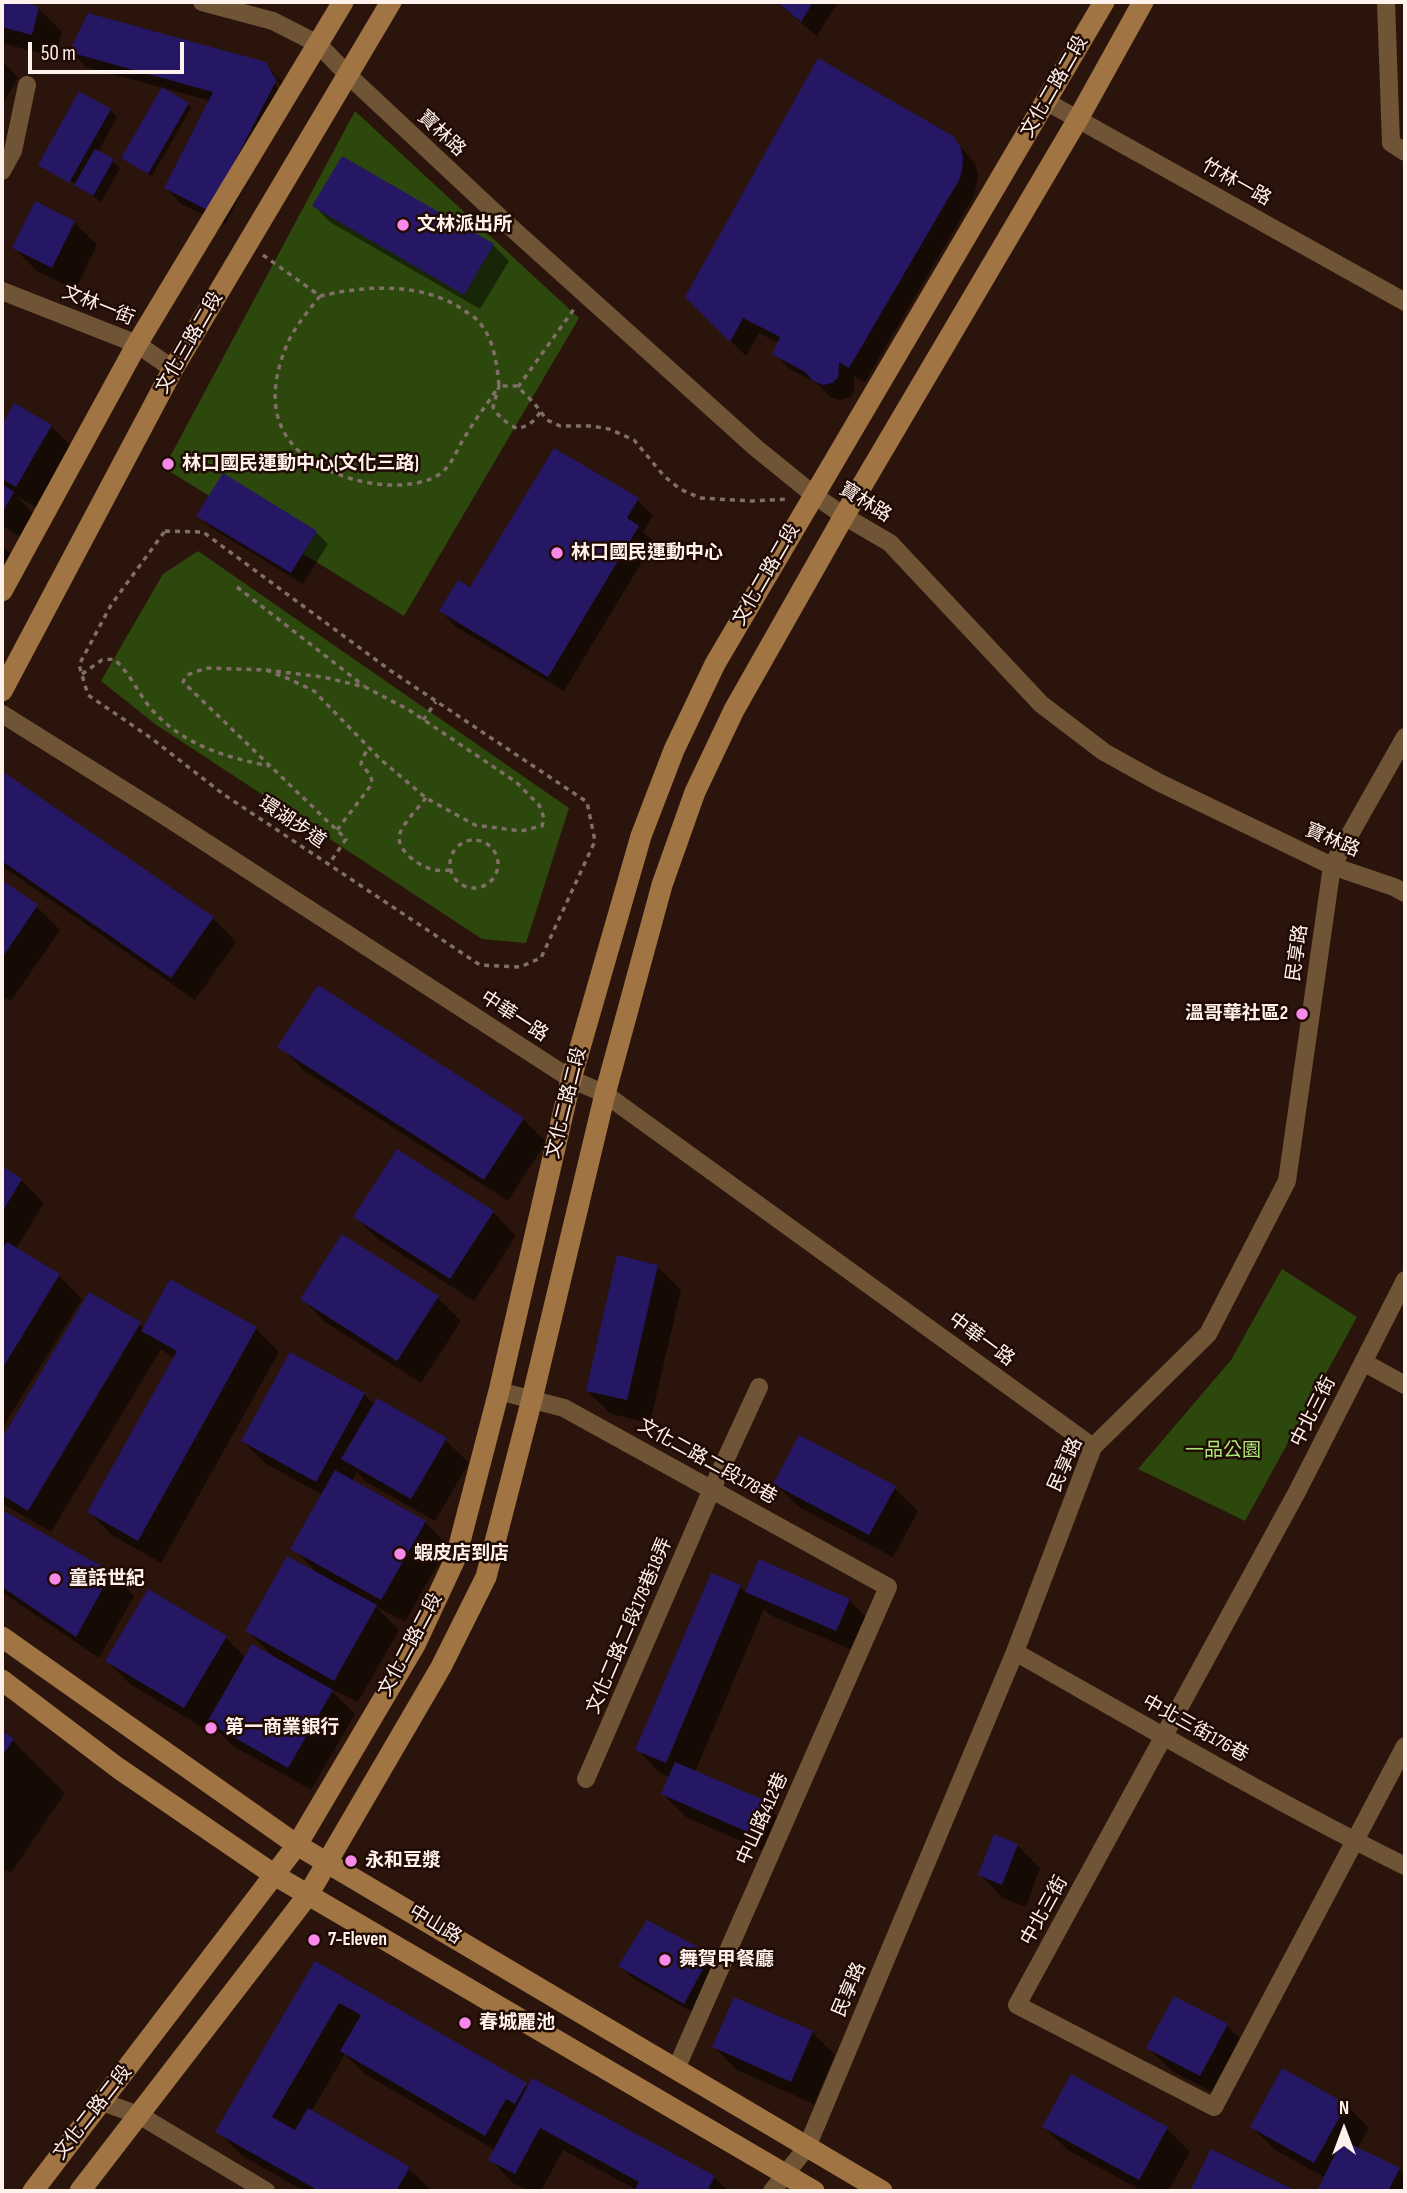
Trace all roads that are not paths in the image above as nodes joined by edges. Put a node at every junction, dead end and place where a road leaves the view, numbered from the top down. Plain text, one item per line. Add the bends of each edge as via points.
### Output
1 (202, 2) edge
2 (343, 2) edge
3 (391, 2) edge
4 (1104, 2) edge
5 (1143, 2) edge
6 (1386, 2) edge
7 (318, 44) junction
8 (348, 75) junction
9 (27, 85) dead end
10 (1046, 102) junction
11 (1078, 119) junction
12 (1405, 152) edge
13 (2, 171) edge
14 (2, 291) edge
15 (1405, 302) edge
16 (136, 344) junction
17 (173, 369) junction
18 (814, 495) junction
19 (844, 516) junction
20 (2, 591) edge
21 (2, 691) edge
22 (2, 715) edge
23 (1405, 737) edge
24 (1332, 866) junction
25 (1405, 893) edge
26 (571, 1079) junction
27 (605, 1094) junction
28 (1405, 1280) edge
29 (1363, 1362) junction
30 (1405, 1385) edge
31 (759, 1387) dead end
32 (499, 1391) junction
33 (532, 1399) junction
34 (1093, 1447) junction
35 (712, 1489) junction
36 (888, 1587) joint
37 (2, 1637) edge
38 (1015, 1652) junction
39 (2, 1680) edge
40 (1164, 1736) junction
41 (1405, 1746) edge
42 (586, 1779) dead end
43 (1356, 1841) junction
44 (297, 1845) junction
45 (327, 1862) junction
46 (1405, 1866) edge
47 (276, 1875) junction
48 (308, 1895) junction
49 (676, 2069) junction
50 (102, 2102) junction
51 (139, 2115) junction
52 (807, 2147) junction
53 (779, 2183) edge
54 (33, 2191) edge
55 (80, 2191) edge
56 (266, 2191) edge
57 (814, 2191) edge
58 (883, 2191) edge

1 - 7 street, 寶林路 via 273,21
2 - 7 street
3 - 8 street, 文化三路二段
4 - 10 street, 文化二路二段
5 - 11 street, 文化二路二段
6 - 12 street via 1391,143
7 - 8 street, 寶林路
7 - 16 street
8 - 17 street, 文化三路二段
8 - 18 street, 寶林路 via 755,448
9 - 13 street via 13,151
10 - 11 street, 竹林一路
10 - 18 street, 文化二路二段
11 - 15 street, 竹林一路
11 - 19 street, 文化二路二段
14 - 16 street, 文林一街
16 - 17 street, 文林一街
16 - 20 street
17 - 21 street, 文化三路二段
18 - 19 street, 寶林路
18 - 26 street, 文化二路二段 via 715,664 674,750 641,836
19 - 24 street, 寶林路 via 890,543 1041,704 1104,752
19 - 27 street, 文化二路二段 via 734,710 695,792 662,885
22 - 26 street, 中華一路
23 - 24 street, 民享路
24 - 25 street, 寶林路
24 - 34 street, 民享路 via 1287,1181 1208,1334
26 - 27 street, 中華一路
26 - 32 street, 文化二路二段
27 - 33 street, 文化二路二段
27 - 34 street, 中華一路
28 - 29 street, 中北三街
29 - 30 street
29 - 40 street, 中北三街
31 - 35 street, 文化二路二段178巷18弄
32 - 33 street, 文化二路二段178巷
32 - 44 street, 文化二路二段 via 456,1557 415,1645
33 - 35 street, 文化二路二段178巷 via 564,1408
33 - 45 street, 文化二路二段 via 486,1577 441,1667
34 - 38 street, 民享路
35 - 36 street, 文化二路二段178巷
35 - 42 street, 文化二路二段178巷18弄
36 - 49 street, 中山路412巷
37 - 44 street, 中山路
38 - 40 street, 中北三街176巷
38 - 52 street, 民享路
39 - 47 street, 中山路 via 118,1768
40 - 43 street, 中北三街176巷
40 - 43 street, 中北三街 via 1017,2005 1214,2107
41 - 43 street, 中北三街
43 - 46 street, 中北三街176巷
44 - 45 street, 中山路
44 - 47 street, 文化二路二段
45 - 48 street, 文化二路二段
45 - 49 street, 中山路
47 - 48 street, 中山路
47 - 50 street, 文化二路二段
48 - 51 street, 文化二路二段
48 - 53 street, 中山路
49 - 52 street, 中山路
50 - 51 street
50 - 54 street, 文化二路二段
51 - 55 street, 文化二路二段
51 - 56 street
52 - 53 street, 民享路
52 - 58 street, 中山路
53 - 57 street, 中山路

